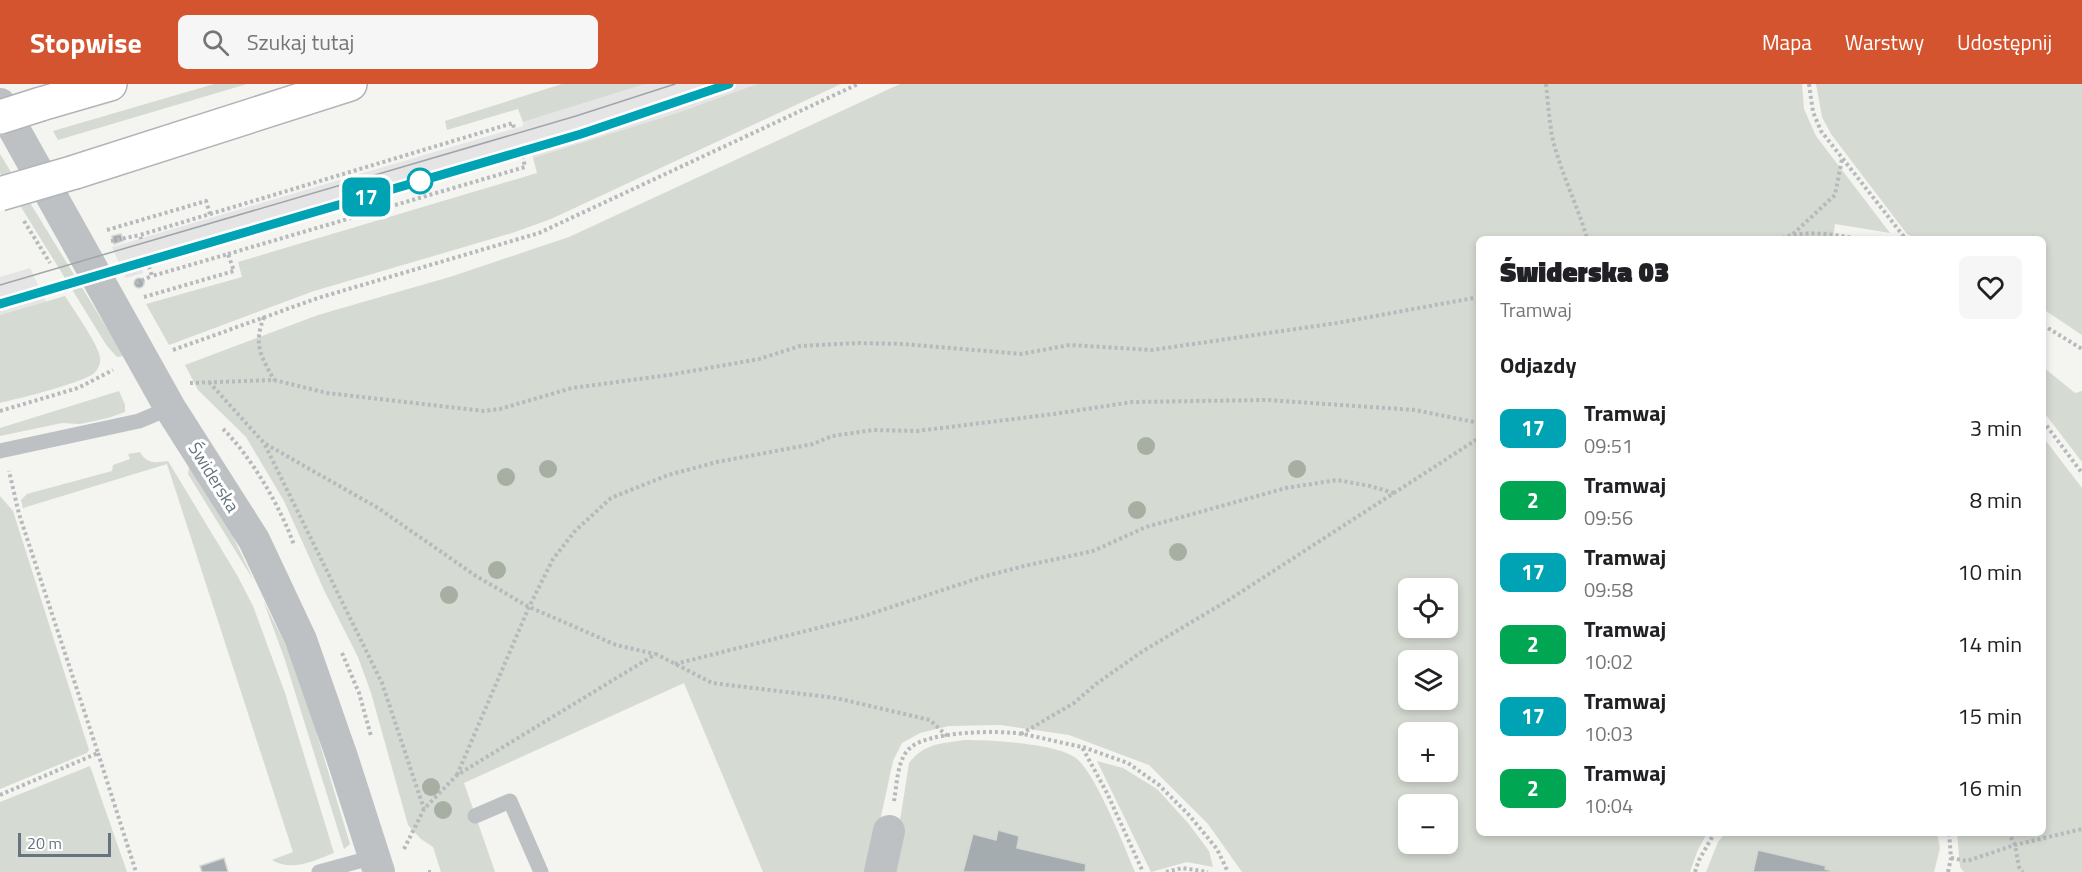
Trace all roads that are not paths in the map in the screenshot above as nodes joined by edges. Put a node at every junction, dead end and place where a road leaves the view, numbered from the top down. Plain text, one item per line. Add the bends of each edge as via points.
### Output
1 (110, 84) edge
2 (350, 84) edge
3 (0, 104) edge
4 (0, 117) edge
5 (0, 194) edge
6 (176, 396) junction
7 (2, 450) edge
8 (475, 816) dead end
9 (889, 831) road end
10 (386, 860) edge
11 (319, 872) edge
12 (541, 872) edge
13 (880, 872) edge

1 - 4 main road, bridge
2 - 5 main road, bridge
3 - 6 street, Świderska via 127,362
6 - 7 lane via 139,421
6 - 10 street, Świderska via 254,540 301,640 342,757
8 - 12 lane via 510,801
9 - 13 street
10 - 11 lane

